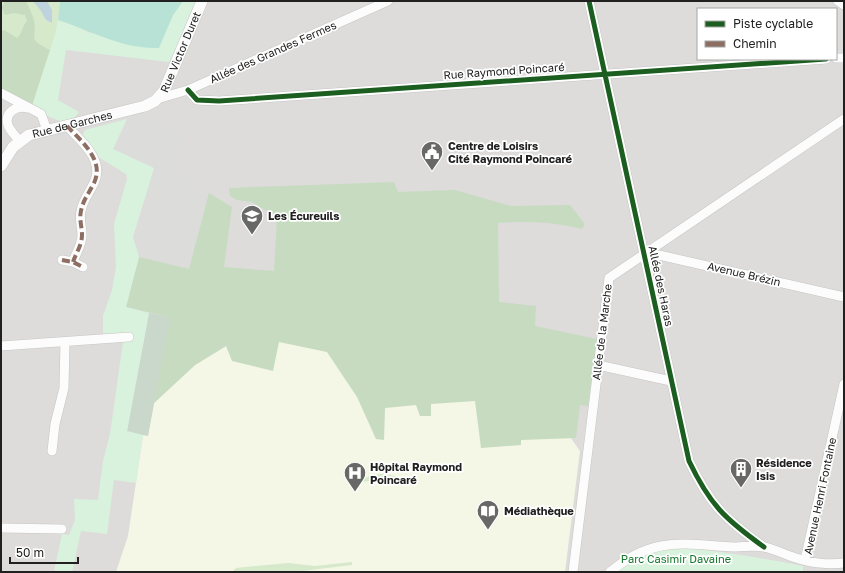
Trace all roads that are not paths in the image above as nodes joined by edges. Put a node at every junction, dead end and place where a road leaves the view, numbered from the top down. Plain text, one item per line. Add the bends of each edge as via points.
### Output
1 (202, 1) edge
2 (388, 1) edge
3 (589, 1) edge
4 (838, 1) edge
5 (844, 5) edge
6 (811, 60) edge
7 (605, 74) junction
8 (188, 90) junction
9 (1, 93) edge
10 (156, 100) junction
11 (28, 108) junction
12 (4, 116) edge
13 (844, 119) edge
14 (67, 126) junction
15 (47, 130) junction
16 (20, 141) junction
17 (1, 166) edge
18 (644, 255) junction
19 (62, 260) dead end
20 (73, 262) junction
21 (83, 267) dead end
22 (844, 297) edge
23 (129, 337) dead end
24 (65, 342) junction
25 (1, 346) edge
26 (598, 364) junction
27 (671, 381) junction
28 (844, 384) edge
29 (52, 451) dead end
30 (1, 528) edge
31 (62, 530) dead end
32 (764, 547) junction
33 (805, 560) junction
34 (844, 563) edge
35 (573, 572) edge
36 (610, 572) edge

1 - 10 street, Rue Victor Duret via 166,86
2 - 8 street, Allée des Grandes Fermes
3 - 7 street, Allée des Haras
4 - 5 street
6 - 7 street, Rue Raymond Poincaré
7 - 8 street, Rue Raymond Poincaré via 208,102 197,100
7 - 18 street, Allée des Haras
8 - 10 street, Allée des Grandes Fermes
9 - 11 street
10 - 14 street, Rue de Garches via 145,106
11 - 12 street via 17,107
11 - 15 street via 41,114
12 - 16 street via 8,127
13 - 18 street, Allée de la Marche
14 - 15 street, Rue de Garches
14 - 20 street via 87,147 94,159 97,172 94,184 82,204 81,241
15 - 16 street, Rue de Garches via 34,133
16 - 17 street, Rue de Garches
18 - 22 street, Avenue Brézin via 659,255
18 - 26 street, Allée de la Marche via 609,278
18 - 27 street, Allée des Haras
19 - 20 street
20 - 21 street
23 - 24 street
24 - 25 street
24 - 29 street via 64,388
26 - 27 street
26 - 35 street, Allée de la Marche
27 - 32 street, Allée des Haras via 689,461 697,478 718,510 738,529
28 - 33 street, Avenue Henri Fontaine
30 - 31 street
32 - 33 street
32 - 36 street via 662,545 638,552
33 - 34 street

